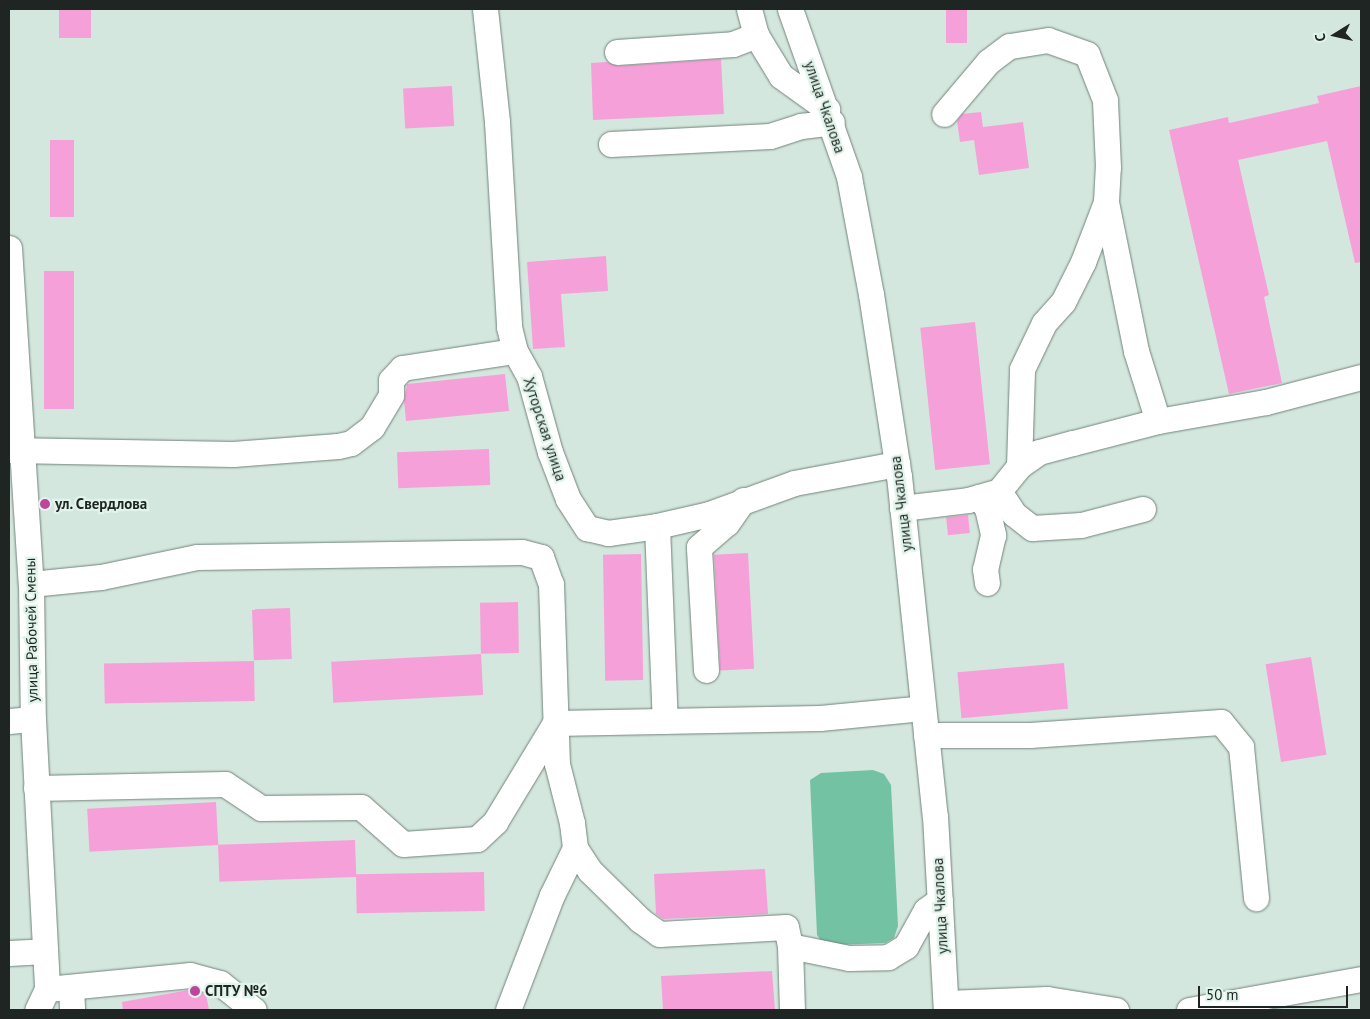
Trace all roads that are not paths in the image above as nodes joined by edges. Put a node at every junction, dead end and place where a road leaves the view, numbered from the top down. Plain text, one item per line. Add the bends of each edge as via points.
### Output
1 (485, 9) edge
2 (749, 9) edge
3 (790, 9) edge
4 (756, 35) junction
5 (617, 52) dead end
6 (944, 114) dead end
7 (829, 116) junction
8 (611, 144) dead end
9 (1106, 202) junction
10 (9, 248) edge
11 (515, 351) junction
12 (1361, 377) edge
13 (1158, 421) junction
14 (15, 450) edge
15 (897, 464) junction
16 (1019, 466) junction
17 (989, 494) junction
18 (745, 498) junction
19 (902, 508) junction
20 (1143, 509) dead end
21 (657, 526) junction
22 (987, 583) dead end
23 (31, 584) junction
24 (706, 670) dead end
25 (923, 708) junction
26 (21, 720) edge
27 (665, 721) junction
28 (555, 722) junction
29 (926, 735) junction
30 (36, 788) junction
31 (575, 848) junction
32 (1256, 898) dead end
33 (940, 900) junction
34 (790, 946) junction
35 (45, 951) junction
36 (9, 953) edge
37 (1361, 979) edge
38 (57, 999) edge
39 (946, 1007) edge
40 (254, 1010) edge
41 (508, 1010) edge
42 (792, 1010) edge
43 (1116, 1010) edge
44 (1189, 1010) edge

1 - 11 street, Хуторская улица via 497,122 508,327
2 - 4 street
3 - 7 street, улица Чкалова
4 - 5 street via 733,44
4 - 7 street via 781,76
6 - 9 street via 951,101 988,62 1009,46 1048,40 1087,54 1105,100
7 - 8 street via 770,136
7 - 15 street, улица Чкалова via 854,198
9 - 13 street via 1136,351
9 - 16 street via 1083,262 1062,302 1044,323 1022,369
10 - 14 street, улица Рабочей Смены
11 - 14 street via 402,368 391,380 390,395 372,427 351,443 338,446 233,454
11 - 21 street, Хуторская улица via 529,376 550,452 568,499 587,528 608,533
12 - 13 street via 1266,402
13 - 16 street via 1039,452
14 - 23 street, улица Рабочей Смены
15 - 18 street, Хуторская улица via 794,483
15 - 19 street, улица Чкалова
16 - 17 street
17 - 19 street
17 - 20 street via 1032,528 1081,525
17 - 22 street via 987,508 993,535 985,569
18 - 21 street, Хуторская улица via 709,514
18 - 24 street via 727,523 699,547
19 - 25 street, улица Чкалова
21 - 27 street
23 - 26 street, улица Рабочей Смены
23 - 28 street via 101,577 197,557 522,552 541,557 551,584
25 - 27 street via 820,718
25 - 29 street, улица Чкалова
26 - 30 street, улица Рабочей Смены
27 - 28 street
28 - 30 street via 495,822 477,839 403,844 361,807 261,808 225,784
28 - 31 street via 557,764
29 - 32 street via 1030,735 1221,722 1241,747
29 - 33 street, улица Чкалова
30 - 35 street, улица Рабочей Смены
31 - 34 street via 590,872 659,934 786,927
31 - 41 street via 552,895
33 - 34 street via 926,910 906,946 888,957 849,958
33 - 39 street, улица Чкалова
34 - 42 street
35 - 36 street
35 - 38 street, улица Рабочей Смены
37 - 44 street
38 - 40 street via 97,982 190,975 220,983
39 - 43 street via 1047,999

